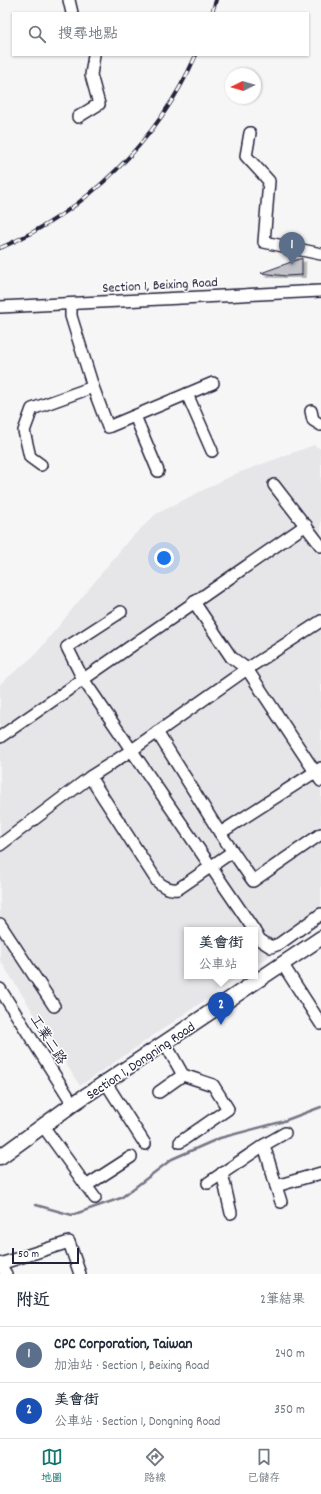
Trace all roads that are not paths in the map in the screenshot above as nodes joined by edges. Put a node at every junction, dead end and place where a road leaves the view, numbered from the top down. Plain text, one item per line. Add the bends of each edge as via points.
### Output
1 (69, 0) edge
2 (72, 12) edge
3 (94, 56) edge
4 (78, 117) dead end
5 (250, 133) dead end
6 (321, 254) edge
7 (321, 291) edge
8 (71, 304) junction
9 (0, 307) edge
10 (212, 383) dead end
11 (94, 387) junction
12 (187, 394) junction
13 (311, 411) dead end
14 (135, 416) junction
15 (321, 425) edge
16 (212, 451) dead end
17 (41, 465) dead end
18 (158, 471) dead end
19 (274, 485) dead end
20 (306, 525) junction
21 (321, 546) edge
22 (194, 602) junction
23 (121, 612) dead end
24 (321, 621) edge
25 (247, 669) junction
26 (83, 679) junction
27 (157, 732) junction
28 (0, 737) edge
29 (132, 750) junction
30 (319, 774) edge
31 (90, 777) junction
32 (220, 833) junction
33 (321, 834) edge
34 (0, 845) edge
35 (232, 852) junction
36 (210, 867) junction
37 (321, 914) edge
38 (0, 924) edge
39 (251, 927) edge
40 (258, 937) edge
41 (321, 938) edge
42 (283, 965) junction
43 (0, 989) edge
44 (54, 1006) dead end
45 (321, 1024) edge
46 (166, 1043) junction
47 (183, 1075) junction
48 (106, 1082) junction
49 (159, 1092) dead end
50 (73, 1104) junction
51 (43, 1126) junction
52 (285, 1133) dead end
53 (180, 1142) dead end
54 (145, 1144) dead end
55 (264, 1145) junction
56 (0, 1157) edge
57 (131, 1157) dead end
58 (222, 1173) junction
59 (321, 1173) edge
60 (208, 1183) dead end
61 (86, 1186) junction
62 (276, 1186) junction
63 (95, 1198) dead end
64 (281, 1202) dead end
65 (232, 1213) dead end
66 (0, 1264) edge
67 (6, 1274) edge
68 (80, 1274) edge

1 - 2 street
3 - 4 street via 91,75 99,104
5 - 6 street via 246,156 269,181 264,242
7 - 8 street, Section 1, Beixing Road
8 - 9 street, Section 1, Beixing Road
8 - 11 street via 71,316
10 - 12 street
11 - 14 street via 108,428
11 - 17 street via 32,409 24,431 30,457
12 - 14 street
12 - 16 street
13 - 15 street via 313,420
14 - 18 street
19 - 20 street
20 - 21 street
20 - 22 street
22 - 25 street via 231,657
22 - 26 street
23 - 26 street via 67,648
24 - 25 street
25 - 27 street
25 - 30 street
26 - 28 street
26 - 29 street
27 - 29 street
27 - 32 street
29 - 31 street
29 - 36 street
30 - 32 street
31 - 34 street
31 - 36 street via 162,886 178,888
32 - 35 street
33 - 35 street via 253,881
35 - 36 street
36 - 39 street
37 - 40 street via 271,947
38 - 44 street
41 - 42 main road, Section 1, Dongning Road
42 - 45 street
42 - 46 main road, Section 1, Dongning Road
43 - 50 street, 工業二路
46 - 47 street
46 - 48 main road, Section 1, Dongning Road
47 - 49 street
47 - 53 street via 213,1085 228,1109
48 - 50 main road, Section 1, Dongning Road
48 - 54 street
50 - 51 main road, Section 1, Dongning Road
51 - 56 main road, Section 1, Dongning Road
51 - 61 street
52 - 55 street
55 - 58 street
55 - 62 street
57 - 61 street
58 - 60 street
58 - 65 street
59 - 62 street
61 - 63 street
62 - 64 street
66 - 67 street
66 - 68 street via 69,1242

